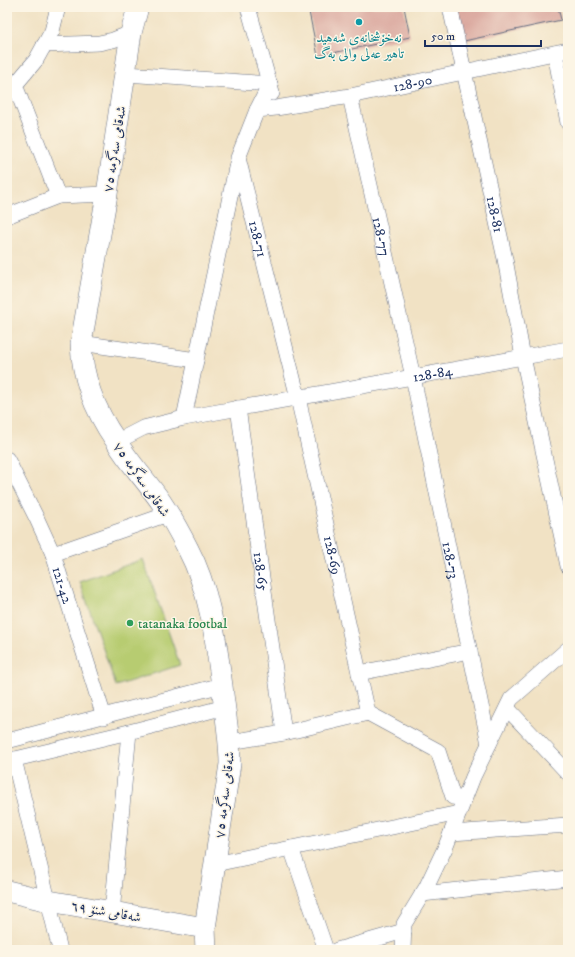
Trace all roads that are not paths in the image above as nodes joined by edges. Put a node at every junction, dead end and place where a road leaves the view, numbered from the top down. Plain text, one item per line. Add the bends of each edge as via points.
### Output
1 (58, 7) edge
2 (138, 7) edge
3 (248, 7) edge
4 (450, 7) edge
5 (131, 33) junction
6 (44, 45) junction
7 (561, 52) edge
8 (465, 72) junction
9 (126, 74) junction
10 (270, 84) junction
11 (11, 87) edge
12 (350, 96) junction
13 (276, 108) junction
14 (257, 110) junction
15 (568, 123) edge
16 (238, 158) junction
17 (108, 194) junction
18 (58, 196) junction
19 (7, 216) edge
20 (81, 343) junction
21 (568, 350) edge
22 (523, 357) junction
23 (196, 360) junction
24 (412, 377) junction
25 (298, 398) junction
26 (238, 408) junction
27 (184, 418) junction
28 (116, 442) junction
29 (7, 459) edge
30 (168, 514) junction
31 (52, 554) junction
32 (568, 566) edge
33 (568, 649) edge
34 (470, 651) junction
35 (359, 673) junction
36 (222, 685) junction
37 (225, 707) junction
38 (507, 708) junction
39 (368, 713) junction
40 (104, 717) junction
41 (129, 732) junction
42 (284, 733) junction
43 (7, 741) edge
44 (230, 742) junction
45 (489, 744) junction
46 (11, 760) edge
47 (568, 773) edge
48 (461, 806) junction
49 (568, 825) edge
50 (451, 833) junction
51 (290, 848) junction
52 (215, 864) junction
53 (568, 878) edge
54 (7, 892) edge
55 (422, 894) junction
56 (49, 901) junction
57 (112, 913) junction
58 (205, 928) junction
59 (404, 931) junction
60 (60, 950) edge
61 (206, 950) edge
62 (326, 950) edge
63 (336, 950) edge
64 (403, 950) edge

1 - 6 street via 52,31
2 - 5 street, شەقامی سەگرمە ٧٥
3 - 10 street
4 - 8 street, 128-81
5 - 6 street via 113,40 86,45
5 - 9 street, شەقامی سەگرمە ٧٥
6 - 11 street via 36,60
7 - 8 street, 128-90
7 - 15 street
8 - 12 street, 128-90
8 - 22 street, 128-81
9 - 10 street
9 - 17 street, شەقامی سەگرمە ٧٥
10 - 13 street
10 - 14 street
11 - 18 street
12 - 13 street, 128-90
12 - 24 street, 128-77
13 - 14 street, 128-90
14 - 16 street
16 - 23 street
16 - 25 street, 128-71
17 - 18 street
17 - 20 street, شەقامی سەگرمە ٧٥
18 - 19 street
20 - 23 street
20 - 28 street, شەقامی سەگرمە ٧٥ via 81,357 87,383 100,415
21 - 22 street, 128-84
22 - 24 street, 128-84
22 - 32 street, 128-81
23 - 27 street
24 - 25 street, 128-84
24 - 34 street, 128-73
25 - 26 street, 128-84
25 - 35 street, 128-69
26 - 27 street, 128-84
26 - 42 street, 128-65
27 - 28 street, 128-84 via 143,428
28 - 30 street, شەقامی سەگرمە ٧٥
29 - 31 street, 121-42
30 - 31 street
30 - 36 street, شەقامی سەگرمە ٧٥ via 189,550 202,582 215,635
31 - 40 street, 121-42
33 - 38 street via 511,699
34 - 35 street
34 - 45 street, 128-73
35 - 39 street, 128-69
36 - 37 street, شەقامی سەگرمە ٧٥
36 - 40 street
37 - 41 street
37 - 44 street, شەقامی سەگرمە ٧٥
38 - 45 street
38 - 47 street
39 - 42 street
39 - 48 street via 438,751 453,797
40 - 43 street
41 - 46 street
41 - 57 street
42 - 44 street
44 - 52 street, شەقامی سەگرمە ٧٥ via 230,764
45 - 48 street
46 - 56 street
48 - 50 street
48 - 51 street
49 - 50 street
50 - 55 street
51 - 52 street
51 - 62 street
52 - 58 street, شەقامی سەگرمە ٧٥
53 - 55 street
54 - 56 street, شەقامی شنۆ ٦٩
55 - 59 street via 404,924
56 - 57 street, شەقامی شنۆ ٦٩
56 - 60 street
57 - 58 street, شەقامی شنۆ ٦٩
58 - 61 street, شەقامی سەگرمە ٧٥
59 - 63 street
59 - 64 street

